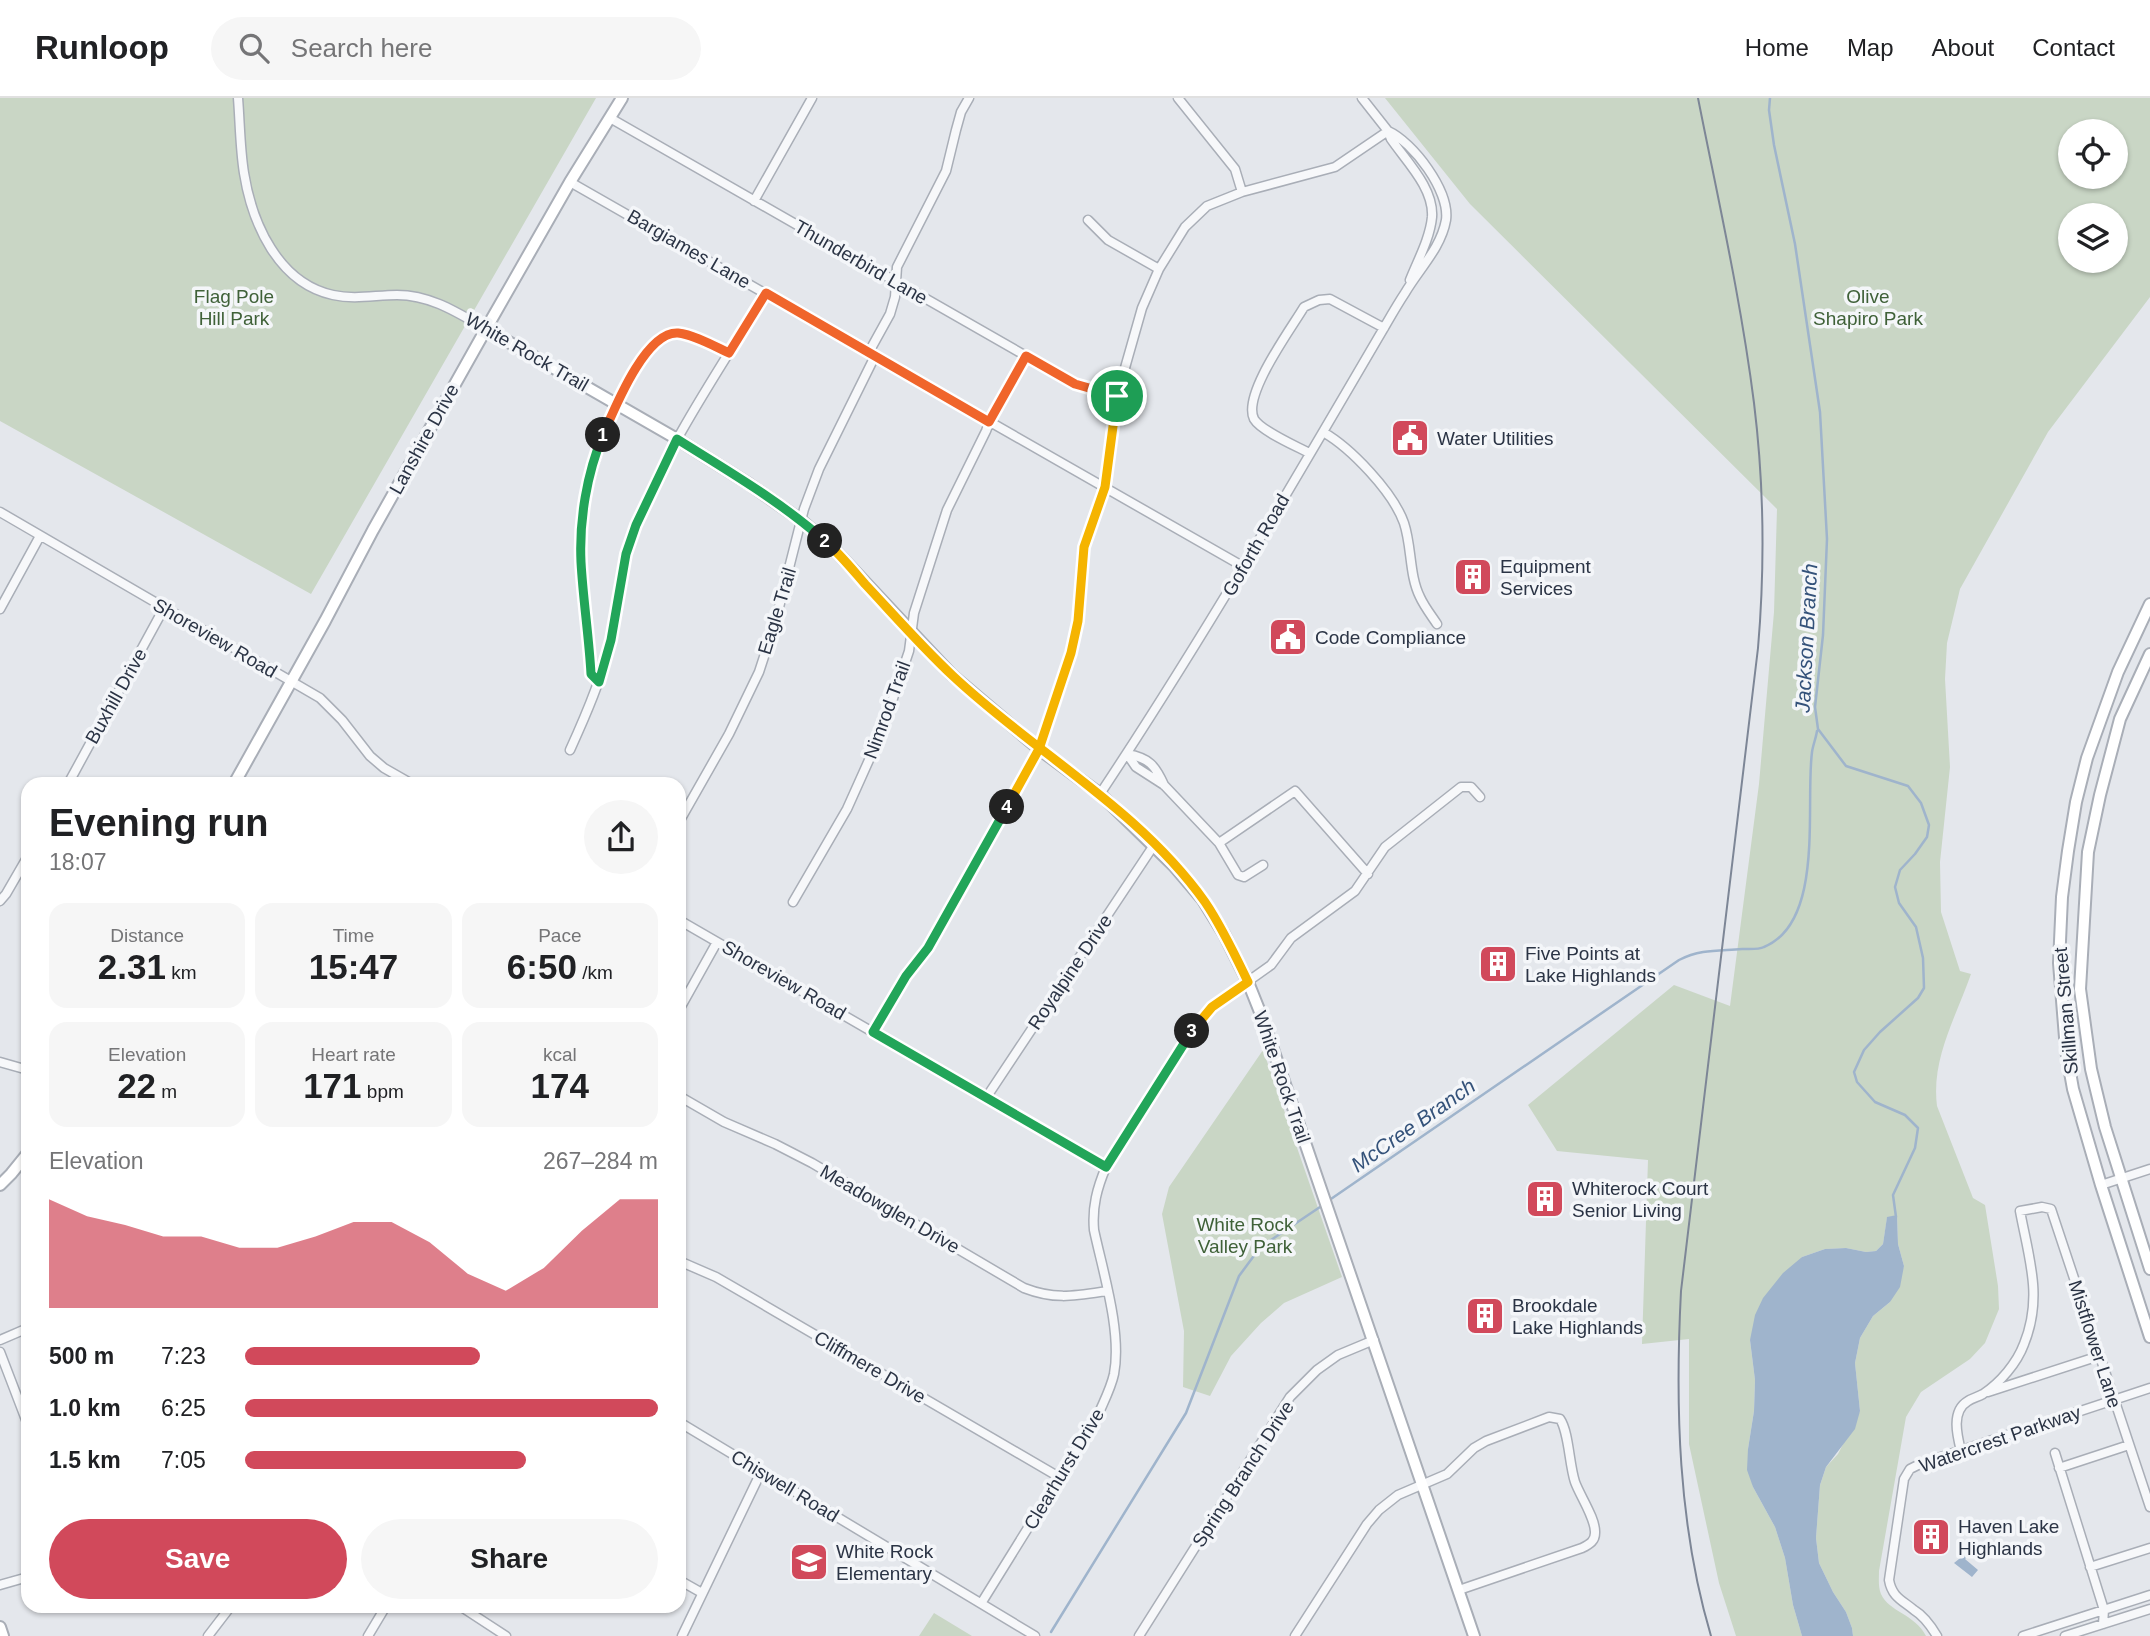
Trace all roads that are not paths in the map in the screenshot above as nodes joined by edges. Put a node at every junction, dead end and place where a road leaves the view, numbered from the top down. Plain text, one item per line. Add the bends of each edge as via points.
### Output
1 (239, 98) edge
2 (622, 98) edge
3 (812, 98) edge
4 (969, 98) edge
5 (1178, 98) edge
6 (1362, 98) edge
7 (610, 118) junction
8 (1388, 131) junction
9 (570, 182) junction
10 (1242, 192) junction
11 (754, 201) junction
12 (1088, 220) dead end
13 (1159, 269) junction
14 (895, 281) junction
15 (1405, 292) junction
16 (766, 293) junction
17 (1384, 328) junction
18 (486, 329) junction
19 (729, 353) junction
20 (872, 354) junction
21 (1026, 356) junction
22 (1117, 396) junction
23 (617, 404) junction
24 (989, 422) junction
25 (1323, 432) junction
26 (677, 439) junction
27 (1309, 453) junction
28 (1105, 487) junction
29 (0, 512) edge
30 (802, 521) junction
31 (40, 536) junction
32 (1244, 567) junction
33 (2150, 604) edge
34 (164, 608) junction
35 (0, 609) edge
36 (1437, 624) dead end
37 (910, 632) junction
38 (2150, 654) edge
39 (290, 681) junction
40 (599, 682) junction
41 (2104, 715) junction
42 (2120, 719) junction
43 (1039, 749) junction
44 (570, 750) dead end
45 (1127, 754) junction
46 (72, 777) edge
47 (237, 777) edge
48 (400, 777) edge
49 (1100, 794) junction
50 (1480, 797) dead end
51 (686, 810) edge
52 (1219, 843) junction
53 (1154, 845) junction
54 (1263, 865) dead end
55 (21, 868) edge
56 (1368, 874) junction
57 (0, 901) edge
58 (793, 902) dead end
59 (686, 924) edge
60 (2061, 934) junction
61 (2082, 936) junction
62 (717, 942) junction
63 (1248, 982) junction
64 (686, 997) edge
65 (873, 1032) junction
66 (0, 1062) edge
67 (21, 1068) edge
68 (986, 1098) junction
69 (686, 1100) edge
70 (21, 1162) edge
71 (1106, 1167) junction
72 (2150, 1169) edge
73 (2121, 1179) junction
74 (0, 1185) edge
75 (2101, 1185) junction
76 (686, 1264) edge
77 (2150, 1269) edge
78 (1107, 1291) junction
79 (21, 1331) edge
80 (2150, 1337) edge
81 (0, 1340) edge
82 (1374, 1340) junction
83 (0, 1352) edge
84 (2099, 1356) junction
85 (2150, 1388) edge
86 (1983, 1394) junction
87 (2113, 1401) junction
88 (21, 1407) edge
89 (686, 1426) edge
90 (2129, 1445) junction
91 (1961, 1451) junction
92 (2055, 1453) dead end
93 (2059, 1468) junction
94 (761, 1472) junction
95 (1059, 1477) junction
96 (1422, 1485) junction
97 (2150, 1507) edge
98 (2150, 1548) edge
99 (2090, 1567) junction
100 (21, 1579) edge
101 (686, 1584) edge
102 (0, 1585) edge
103 (1459, 1590) junction
104 (702, 1593) junction
105 (2150, 1595) edge
106 (982, 1602) junction
107 (2150, 1609) edge
108 (2104, 1610) junction
109 (226, 1613) edge
110 (382, 1613) edge
111 (471, 1613) edge
112 (2103, 1624) junction
113 (0, 1627) edge
114 (2038, 1634) edge
115 (3, 1636) edge
116 (208, 1636) edge
117 (368, 1636) edge
118 (506, 1636) edge
119 (682, 1636) edge
120 (1035, 1636) edge
121 (1139, 1636) edge
122 (1296, 1636) edge
123 (1474, 1636) edge
124 (1937, 1636) edge
125 (2023, 1636) edge
126 (2066, 1636) edge

1 - 18 street, White Rock Trail via 243,170 252,207 269,245 296,278 334,296 428,299
2 - 7 street, Lanshire Drive
3 - 11 street
4 - 14 street, Eagle Trail via 946,171 897,267
5 - 10 street via 1235,169
6 - 8 street, Goforth Road
7 - 9 street, Lanshire Drive
7 - 11 street, Thunderbird Lane
8 - 10 street via 1335,167
8 - 15 street, Goforth Road via 1421,181 1432,210
8 - 15 street, Goforth Road via 1398,135 1432,175 1446,208 1443,232
9 - 16 street, Bargiames Lane
9 - 18 street, Lanshire Drive
10 - 13 street via 1196,215
11 - 14 street, Thunderbird Lane
12 - 13 street via 1108,240
13 - 22 street via 1142,308
14 - 20 street, Eagle Trail via 890,314
14 - 21 street, Thunderbird Lane
15 - 17 street, Goforth Road
16 - 19 street
16 - 20 street, Bargiames Lane
17 - 25 street, Goforth Road
17 - 27 street via 1330,299 1311,302 1259,381 1252,402 1254,419
18 - 23 street, White Rock Trail
18 - 39 street, Lanshire Drive
19 - 23 street via 676,333 661,339 646,350
19 - 26 street
20 - 24 street, Bargiames Lane
20 - 30 street, Eagle Trail via 819,468
21 - 22 street, Thunderbird Lane via 1075,384
21 - 24 street, Nimrod Trail
22 - 28 street
23 - 26 street, White Rock Trail
23 - 40 street via 590,477 582,536 591,674
24 - 28 street, Bargiames Lane
24 - 37 street, Nimrod Trail via 947,510
25 - 27 street, Goforth Road
25 - 36 street via 1353,454 1398,510 1418,594
26 - 30 street, White Rock Trail
26 - 40 street via 626,554
27 - 32 street, Goforth Road
28 - 32 street, Bargiames Lane
28 - 43 street via 1084,547 1071,653
29 - 31 street, Shoreview Road
30 - 37 street, White Rock Trail
30 - 51 street, Eagle Trail via 759,672
31 - 34 street, Shoreview Road
31 - 35 street
32 - 45 street, Goforth Road
33 - 41 street, Skillman Street
34 - 39 street, Shoreview Road
34 - 46 street, Buxhill Drive
37 - 43 street, White Rock Trail via 952,676
37 - 58 street, Nimrod Trail via 909,651 882,732 847,808
38 - 42 street, Skillman Street
39 - 47 street, Lanshire Drive
39 - 48 street, Shoreview Road via 320,698 370,756
40 - 44 street
41 - 42 street
41 - 60 street, Skillman Street via 2076,802
42 - 61 street, Skillman Street via 2088,852
43 - 49 street, White Rock Trail
43 - 65 street via 928,948
45 - 49 street, Goforth Road
45 - 52 street via 1143,757 1157,769 1164,785
49 - 53 street, White Rock Trail
50 - 56 street, Clearhurst Drive via 1471,787 1461,787 1385,847
52 - 54 street via 1238,875 1244,877
52 - 56 street via 1296,790
53 - 63 street, White Rock Trail via 1203,900
53 - 68 street, Royalpine Drive
55 - 57 street
56 - 63 street, Clearhurst Drive via 1355,891 1291,938 1271,965
59 - 62 street, Shoreview Road
60 - 61 street
60 - 75 street, Skillman Street via 2066,1050
61 - 73 street, Skillman Street via 2084,1030
62 - 64 street
62 - 65 street, Shoreview Road
63 - 71 street, Clearhurst Drive via 1203,1017
63 - 82 street, White Rock Trail
65 - 68 street, Shoreview Road
66 - 67 street
68 - 71 street, Shoreview Road
69 - 78 street, Meadowglen Drive via 812,1163 1024,1288 1052,1297
70 - 74 street
71 - 78 street, Clearhurst Drive via 1093,1214
72 - 73 street
73 - 75 street
73 - 77 street, Skillman Street
75 - 80 street, Skillman Street
76 - 95 street, Cliffmere Drive
78 - 95 street, Clearhurst Drive via 1116,1338 1114,1373 1098,1415
79 - 81 street
82 - 96 street, White Rock Trail
82 - 121 street, Spring Branch Drive via 1338,1355 1290,1397
83 - 88 street
84 - 86 street
84 - 86 street, Mistflower Lane via 2051,1209 2020,1210 2034,1284 2034,1309 2013,1365
84 - 87 street, Mistflower Lane
85 - 87 street, Watercrest Parkway
86 - 91 street via 1966,1402 1959,1413 1955,1427
87 - 90 street, Mistflower Lane
87 - 91 street, Watercrest Parkway
89 - 94 street, Chiswell Road
90 - 93 street
90 - 97 street, Mistflower Lane
91 - 124 street, Watercrest Parkway via 1914,1466 1906,1474 1889,1580 1895,1596 1916,1611
92 - 93 street
93 - 99 street
94 - 104 street
94 - 106 street, Chiswell Road
95 - 106 street, Clearhurst Drive
96 - 103 street, White Rock Trail
96 - 103 street via 1447,1474 1493,1437 1549,1417 1560,1419 1565,1427 1575,1481 1595,1527 1591,1544
96 - 122 street via 1398,1496 1367,1524
98 - 99 street
99 - 108 street
100 - 102 street
101 - 104 street
103 - 123 street, White Rock Trail
104 - 119 street
105 - 108 street
106 - 120 street, Chiswell Road
107 - 112 street
108 - 112 street
108 - 114 street
109 - 116 street
110 - 117 street
111 - 118 street
112 - 126 street
113 - 115 street
114 - 125 street

